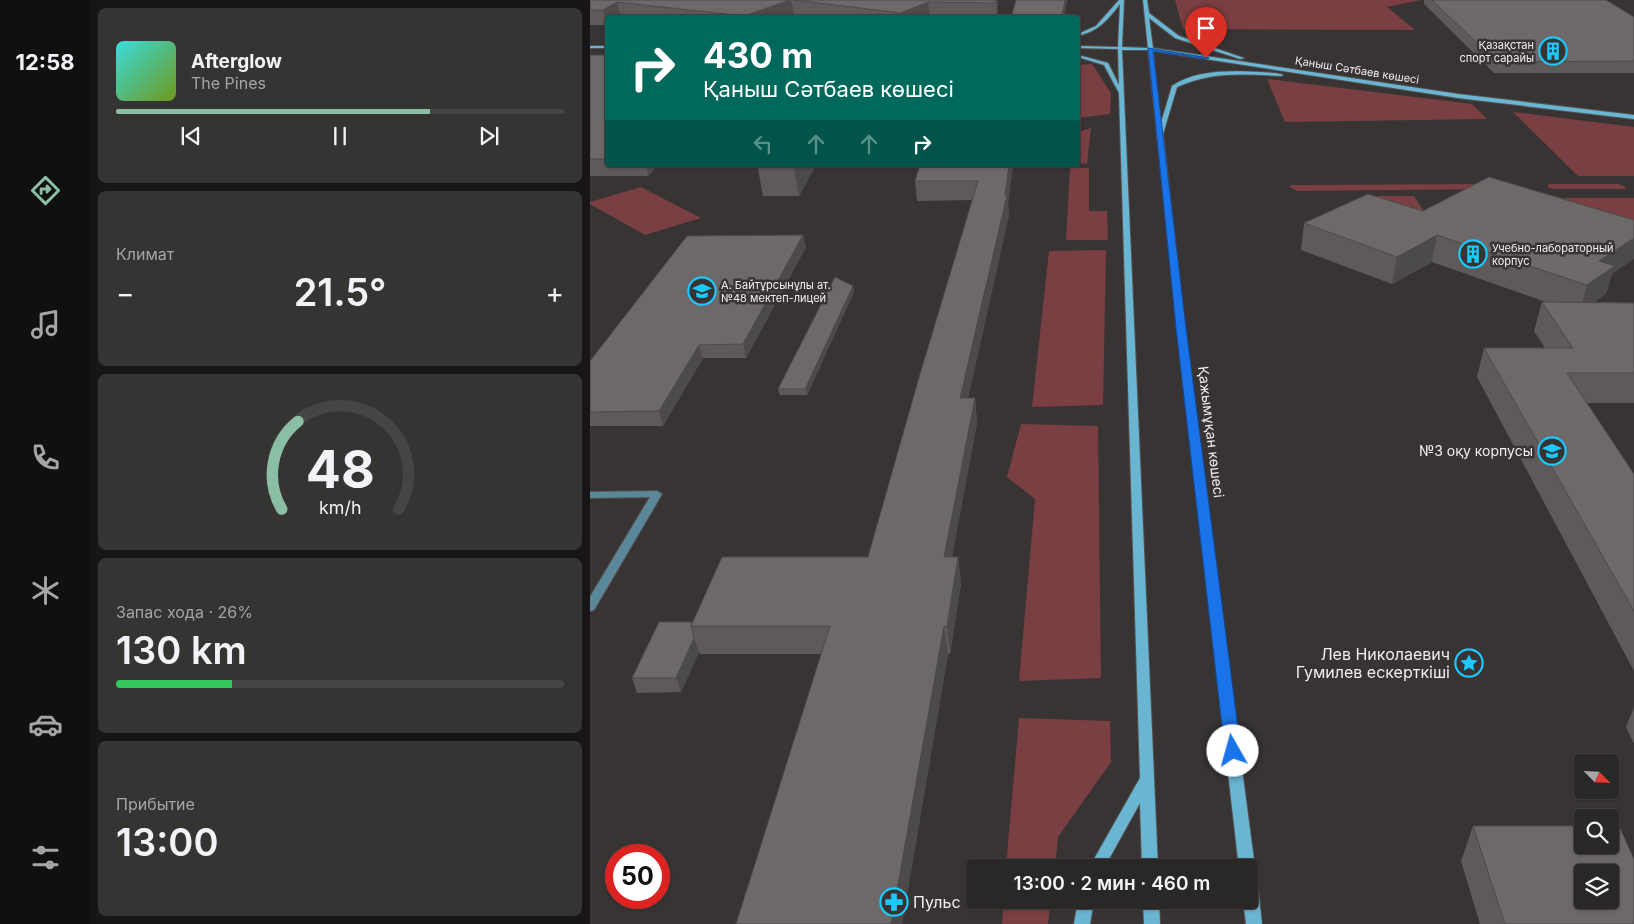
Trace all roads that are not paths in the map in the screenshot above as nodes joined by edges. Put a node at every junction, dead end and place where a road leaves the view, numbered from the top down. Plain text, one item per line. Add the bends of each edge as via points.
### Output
1 (1121, 0) edge
2 (1145, 0) edge
3 (1147, 14) junction
4 (1080, 34) edge
5 (590, 42) edge
6 (605, 42) edge
7 (1080, 42) edge
8 (1120, 45) junction
9 (590, 47) edge
10 (605, 47) edge
11 (1080, 47) edge
12 (1150, 47) junction
13 (1080, 57) edge
14 (1245, 60) junction
15 (1394, 86) junction
16 (1122, 97) junction
17 (1634, 112) edge
18 (1634, 117) edge
19 (1159, 139) junction
20 (590, 495) edge
21 (590, 608) edge
22 (1147, 779) junction
23 (1101, 859) edge
24 (1150, 859) edge
25 (1247, 859) edge
26 (1084, 909) edge
27 (1151, 909) edge
28 (1252, 909) edge
29 (1082, 924) edge
30 (1152, 924) edge
31 (1254, 924) edge

1 - 4 main road via 1099,28
1 - 8 main road
2 - 3 main road, Қажымұқан көшесі
3 - 12 main road, Қажымұқан көшесі
3 - 14 main road via 1177,37
5 - 6 main road
7 - 8 main road, Қаныш Сәтбаев көшесі
8 - 11 main road, Қаныш Сәтбаев көшесі
8 - 12 main road, Қаныш Сәтбаев көшесі
8 - 16 main road
9 - 10 main road
12 - 14 main road, Қаныш Сәтбаев көшесі
12 - 15 main road, Қаныш Сәтбаев көшесі
12 - 19 main road, Қажымұқан көшесі
13 - 16 main road via 1106,64
14 - 17 main road, Қаныш Сәтбаев көшесі
15 - 18 main road, Қаныш Сәтбаев көшесі
15 - 19 main road via 1283,75 1227,73 1191,77 1175,86
16 - 22 main road
19 - 25 main road, Қажымұқан көшесі
20 - 21 street via 657,494
22 - 23 main road
22 - 24 main road
26 - 29 main road
27 - 30 main road
28 - 31 main road

